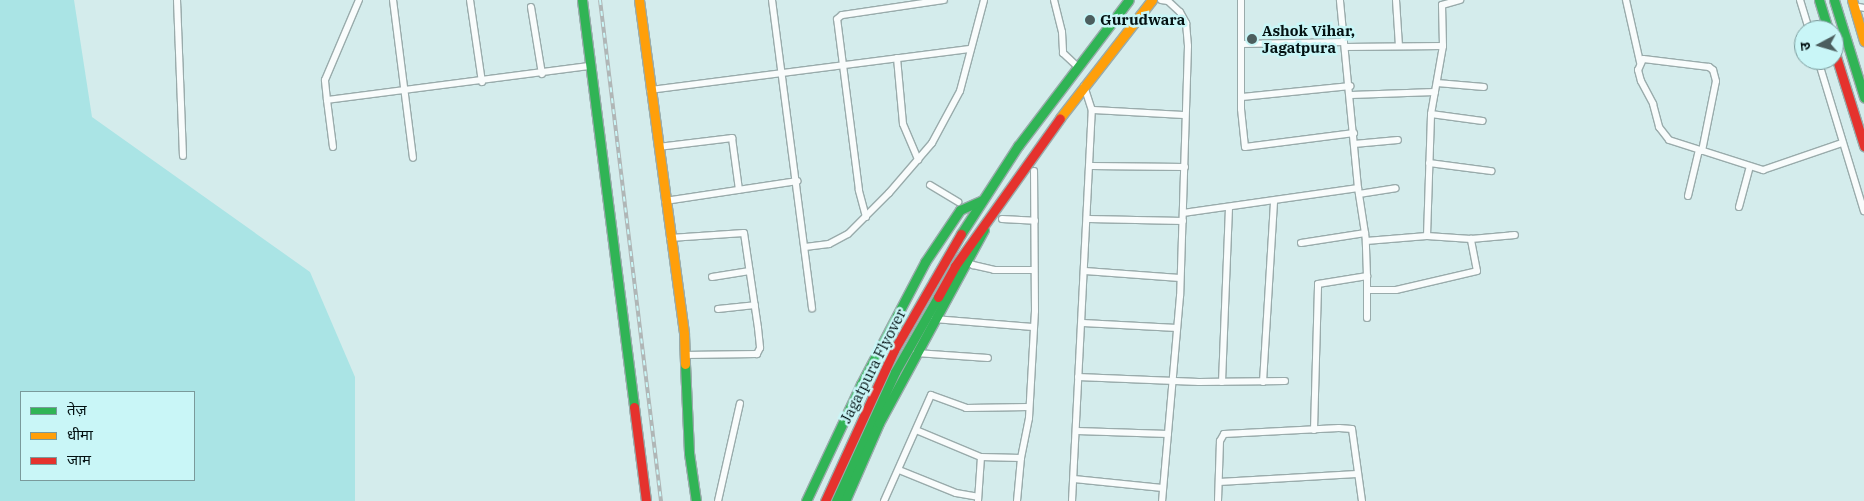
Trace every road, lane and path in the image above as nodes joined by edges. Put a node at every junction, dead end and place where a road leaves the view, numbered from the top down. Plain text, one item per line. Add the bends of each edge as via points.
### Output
1 (177, 0) edge
2 (359, 0) edge
3 (393, 0) edge
4 (470, 0) edge
5 (582, 0) edge
6 (639, 0) edge
7 (772, 0) edge
8 (944, 0) edge
9 (984, 0) edge
10 (1054, 0) edge
11 (1152, 0) edge
12 (1161, 0) edge
13 (1241, 0) edge
14 (1340, 0) edge
15 (1396, 0) edge
16 (1460, 0) edge
17 (1626, 0) edge
18 (1800, 0) edge
19 (1819, 0) edge
20 (1834, 0) edge
21 (1125, 1) edge
22 (1853, 3) edge
23 (531, 7) dead end
24 (1864, 8) edge
25 (1806, 20) edge
26 (1825, 20) edge
27 (1864, 41) edge
28 (1242, 44) junction
29 (1344, 44) junction
30 (1399, 46) junction
31 (1443, 46) junction
32 (970, 49) junction
33 (897, 58) junction
34 (1640, 62) junction
35 (844, 63) junction
36 (590, 66) junction
37 (1078, 67) junction
38 (780, 70) junction
39 (1821, 70) edge
40 (1840, 70) edge
41 (542, 74) junction
42 (482, 82) junction
43 (1437, 83) junction
44 (1084, 86) junction
45 (1350, 86) junction
46 (1484, 87) dead end
47 (405, 90) junction
48 (650, 90) junction
49 (1435, 92) junction
50 (1350, 95) junction
51 (1864, 97) edge
52 (1242, 98) junction
53 (327, 100) junction
54 (1092, 110) junction
55 (1431, 114) junction
56 (1185, 115) junction
57 (1483, 121) dead end
58 (1354, 133) junction
59 (1398, 140) dead end
60 (1842, 142) junction
61 (1354, 144) junction
62 (333, 146) dead end
63 (1864, 146) edge
64 (658, 147) junction
65 (1701, 150) junction
66 (184, 156) dead end
67 (413, 158) dead end
68 (918, 160) junction
69 (1428, 163) junction
70 (1091, 166) junction
71 (1750, 166) junction
72 (1185, 167) junction
73 (1034, 171) dead end
74 (1491, 171) dead end
75 (797, 181) junction
76 (930, 186) dead end
77 (1396, 188) dead end
78 (739, 190) junction
79 (1358, 191) junction
80 (1688, 196) dead end
81 (982, 200) junction
82 (664, 201) junction
83 (1274, 201) junction
84 (958, 202) dead end
85 (1739, 207) dead end
86 (1229, 208) junction
87 (1864, 211) edge
88 (866, 216) junction
89 (1183, 217) junction
90 (1002, 219) dead end
91 (1089, 219) junction
92 (1036, 221) junction
93 (944, 232) junction
94 (1365, 233) junction
95 (1515, 235) dead end
96 (1427, 236) junction
97 (670, 238) junction
98 (1471, 239) junction
99 (1366, 241) junction
100 (1301, 243) dead end
101 (805, 247) junction
102 (953, 248) junction
103 (964, 259) junction
104 (1033, 270) junction
105 (750, 271) junction
106 (1085, 271) junction
107 (1367, 276) junction
108 (712, 277) dead end
109 (1180, 278) junction
110 (1369, 290) junction
111 (755, 305) junction
112 (812, 308) dead end
113 (718, 310) dead end
114 (1367, 318) dead end
115 (934, 320) junction
116 (1083, 323) junction
117 (1033, 327) junction
118 (1177, 328) junction
119 (916, 353) junction
120 (684, 355) junction
121 (988, 358) dead end
122 (1078, 376) junction
123 (1285, 381) dead end
124 (1174, 382) junction
125 (1222, 382) junction
126 (1263, 382) junction
127 (740, 403) dead end
128 (1029, 407) junction
129 (916, 430) junction
130 (1314, 430) junction
131 (1077, 431) junction
132 (1168, 434) junction
133 (981, 457) junction
134 (1021, 458) junction
135 (899, 470) junction
136 (1357, 474) junction
137 (1074, 479) junction
138 (1219, 482) junction
139 (1163, 488) junction
140 (978, 499) edge
141 (848, 500) edge
142 (646, 501) edge
143 (696, 501) edge
144 (718, 501) edge
145 (806, 501) edge
146 (825, 501) edge
147 (836, 501) edge
148 (884, 501) edge
149 (1017, 501) edge
150 (1072, 501) edge
151 (1162, 501) edge
152 (1218, 501) edge
153 (1362, 501) edge

1 - 66 street
2 - 53 street via 325,80
3 - 47 street
4 - 42 street
5 - 36 main road
6 - 48 main road
7 - 38 street
8 - 35 street via 842,15 837,19
9 - 32 street
10 - 37 street via 1062,32 1063,53
11 - 44 main road
12 - 56 street via 1168,1 1180,12 1186,23
13 - 28 street
14 - 29 street
15 - 30 street
16 - 31 street via 1442,5
17 - 34 street
18 - 25 street
19 - 26 main road
20 - 51 main road
21 - 37 main road, Jagatpura Flyover
22 - 24 street
22 - 27 main road
23 - 41 street
28 - 29 street
28 - 52 street
29 - 30 street
29 - 45 street
30 - 31 street
31 - 43 street
32 - 33 street
32 - 68 street via 960,91 946,121
33 - 35 street
33 - 68 street via 903,124
34 - 65 street via 1641,81 1653,104 1659,127 1669,140
34 - 65 street via 1650,58 1713,70 1716,82
35 - 38 street
35 - 88 street via 859,190
36 - 41 street
36 - 142 main road
37 - 81 main road, Jagatpura Flyover
38 - 48 street
38 - 75 street
39 - 60 street
40 - 63 main road
41 - 42 street
42 - 47 street
43 - 46 street
43 - 49 street
44 - 54 street
44 - 103 main road via 985,220
45 - 50 street
45 - 52 street
47 - 53 street
47 - 67 street
48 - 64 main road
49 - 50 street
49 - 55 street
50 - 58 street
52 - 58 street via 1242,141 1245,147
53 - 62 street
54 - 56 street
54 - 70 street
55 - 57 street
55 - 69 street
56 - 72 street
58 - 61 street
59 - 61 street
60 - 71 street via 1777,167 1763,170
60 - 87 street
61 - 79 street
64 - 78 street via 732,138
64 - 82 main road
65 - 71 street
65 - 80 street
68 - 88 street
69 - 74 street
69 - 96 street
70 - 72 street
70 - 91 street
71 - 85 street
72 - 89 street
73 - 92 street
75 - 78 street
75 - 101 street
76 - 84 street
77 - 79 street
78 - 82 street
79 - 83 street
79 - 94 street
81 - 93 main road via 960,210
81 - 102 main road, Jagatpura Flyover
82 - 97 main road
83 - 86 street
83 - 126 street
86 - 89 street
86 - 125 street
88 - 101 street via 848,234 829,244
89 - 91 street
89 - 109 street
90 - 92 street
91 - 106 street
92 - 104 street
93 - 102 main road
93 - 145 main road via 861,384
94 - 99 street
94 - 100 street
95 - 98 street
96 - 98 street
96 - 99 street
97 - 105 street via 743,232
97 - 120 main road
98 - 110 street via 1477,271 1396,290
99 - 107 street
101 - 112 street
102 - 146 main road, Jagatpura Flyover via 867,403
103 - 104 street via 994,270
103 - 115 main road
103 - 147 main road, Jagatpura Flyover via 932,302 859,444
104 - 117 street
105 - 108 street
105 - 111 street
106 - 109 street
106 - 116 street
107 - 110 street
107 - 130 street via 1319,283
109 - 118 street
110 - 114 street
111 - 113 street
111 - 120 street via 760,348 757,354
115 - 117 street
115 - 119 main road
116 - 118 street
116 - 122 street
117 - 128 street
118 - 124 street
119 - 121 street
119 - 141 main road via 879,423
120 - 143 main road via 689,453
122 - 124 street
122 - 131 street
123 - 126 street
124 - 125 street
124 - 132 street
125 - 126 street
127 - 144 street
128 - 129 street via 966,408 931,395
128 - 134 street
129 - 133 street
129 - 135 street
130 - 136 street via 1352,429
130 - 138 street via 1224,434 1220,442
131 - 132 street
131 - 137 street
132 - 139 street
133 - 134 street
133 - 140 street
134 - 149 street
135 - 140 street
135 - 148 street
136 - 138 street
136 - 153 street
137 - 139 street
137 - 150 street
138 - 152 street
139 - 151 street

